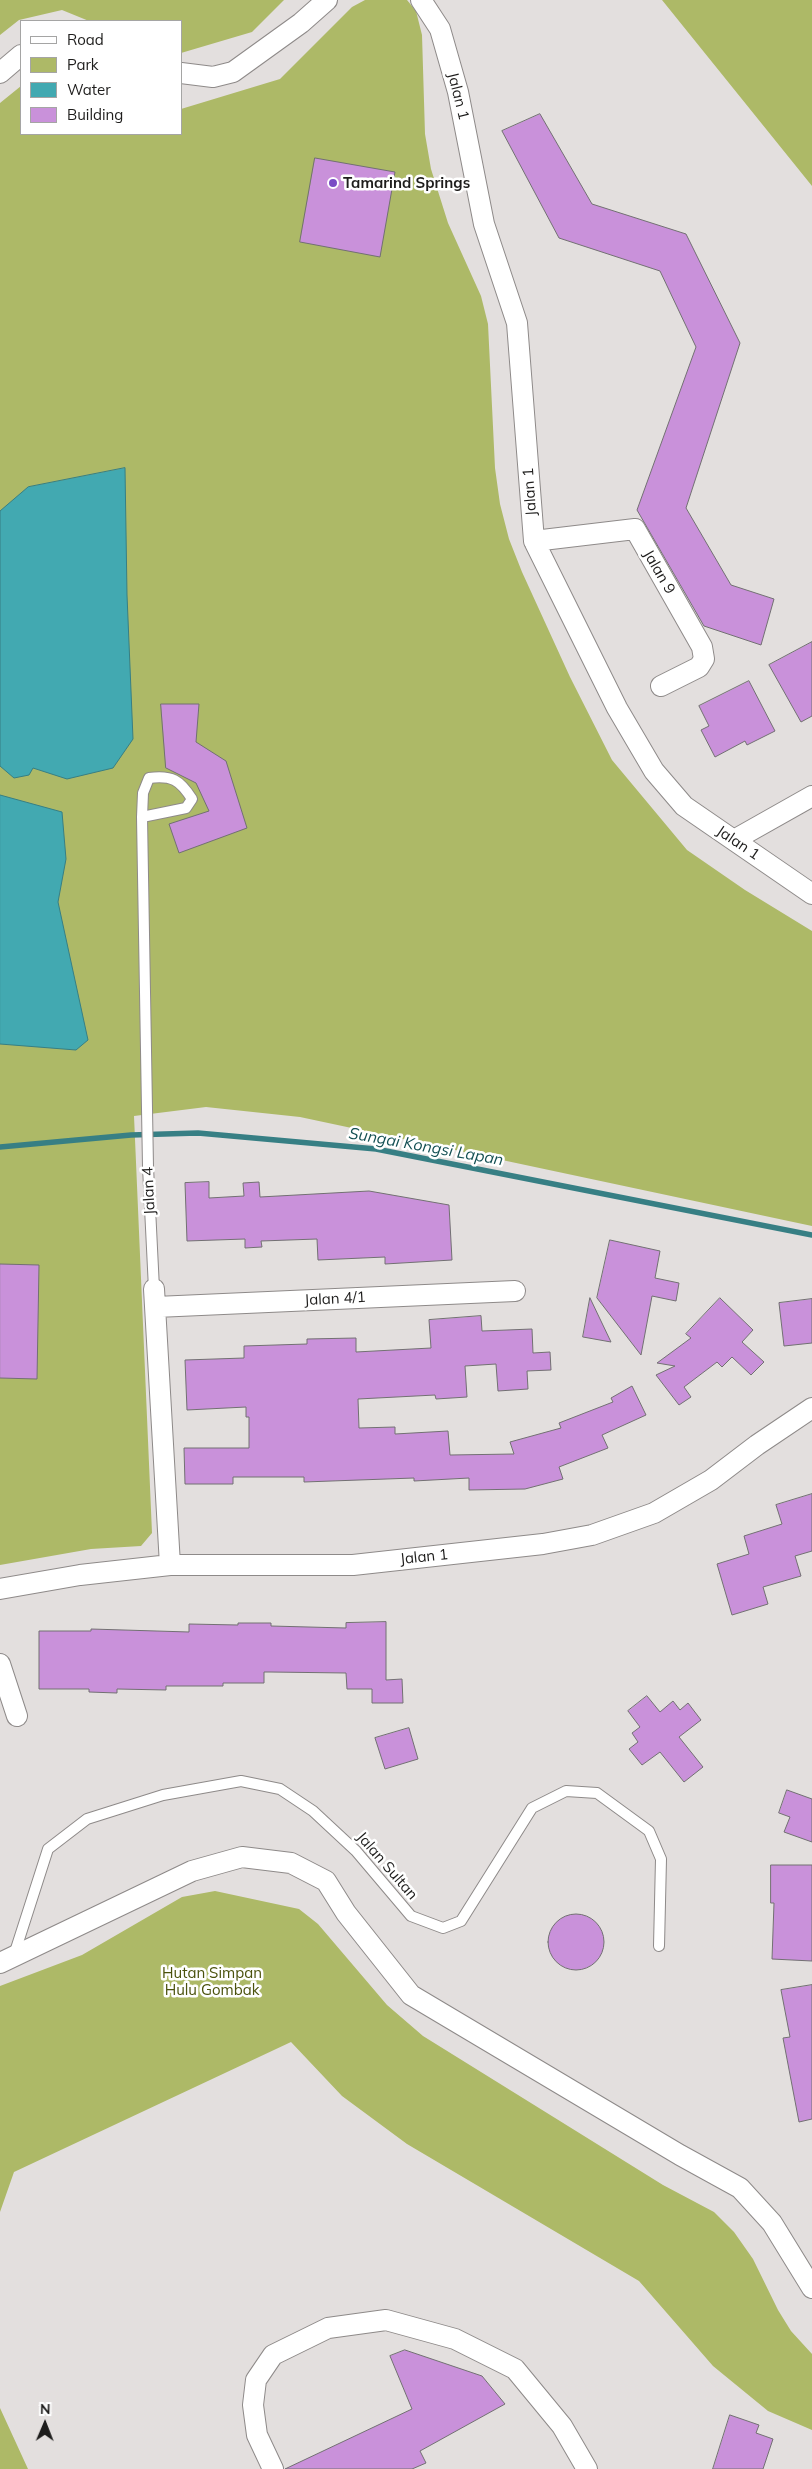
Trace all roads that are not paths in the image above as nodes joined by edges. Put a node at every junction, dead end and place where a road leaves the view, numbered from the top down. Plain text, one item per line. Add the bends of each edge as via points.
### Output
1 (327, 0) edge
2 (421, 0) edge
3 (20, 56) edge
4 (0, 73) edge
5 (182, 73) edge
6 (534, 541) junction
7 (660, 686) dead end
8 (812, 796) edge
9 (142, 817) junction
10 (734, 840) junction
11 (812, 894) edge
12 (515, 1291) dead end
13 (155, 1298) junction
14 (812, 1408) edge
15 (170, 1565) junction
16 (0, 1589) edge
17 (0, 1664) edge
18 (17, 1716) dead end
19 (659, 1946) dead end
20 (7, 1960) edge
21 (812, 2288) edge
22 (273, 2469) edge
23 (587, 2469) edge

1 - 5 street via 233,72 213,77
2 - 6 street, Jalan 1 via 440,29 458,92 484,224 517,323
3 - 4 street
6 - 7 street, Jalan 9 via 635,529 702,647 704,658 699,667
6 - 10 street, Jalan 1 via 617,708 654,771 684,806
8 - 10 street
9 - 9 lane, Jalan 4 via 143,793 150,778 166,776 183,784 192,799 186,808
9 - 13 lane, Jalan 4 via 145,1062
10 - 11 street, Jalan 1
12 - 13 street, Jalan 4/1
13 - 15 street, Jalan 4
14 - 15 street, Jalan 1 via 711,1480 654,1513 592,1535 543,1544 353,1565
15 - 16 street, Jalan 1 via 80,1575
17 - 18 street
19 - 20 lane, Jalan Sultan via 661,1859 649,1831 597,1793 566,1791 532,1808 461,1921 443,1928 411,1916 356,1851 312,1811 280,1789 241,1781 163,1795 87,1819 48,1848
20 - 21 street via 192,1871 242,1857 291,1862 326,1880 346,1912 411,1996 740,2188 772,2223
22 - 23 street via 257,2435 253,2405 256,2380 273,2355 328,2328 386,2320 455,2339 515,2368 562,2426

